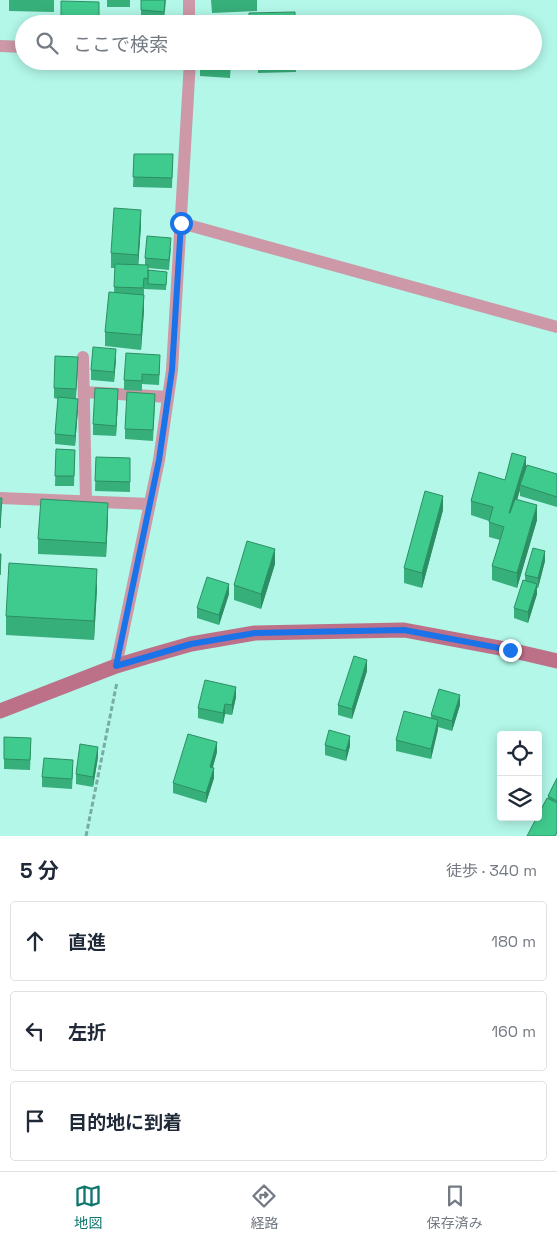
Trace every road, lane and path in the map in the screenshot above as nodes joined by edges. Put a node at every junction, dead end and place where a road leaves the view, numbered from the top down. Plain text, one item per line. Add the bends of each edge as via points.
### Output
1 (189, 0) edge
2 (188, 15) edge
3 (0, 46) edge
4 (15, 47) edge
5 (190, 70) edge
6 (181, 223) junction
7 (557, 327) edge
8 (83, 357) dead end
9 (84, 392) junction
10 (168, 397) junction
11 (0, 498) edge
12 (86, 501) junction
13 (150, 504) junction
14 (557, 661) edge
15 (118, 666) junction
16 (0, 711) edge
17 (86, 836) edge

1 - 2 street
3 - 4 street
5 - 6 street
6 - 7 street
6 - 10 street
8 - 9 street
9 - 10 street
9 - 12 street
10 - 13 street
11 - 12 street
12 - 13 street
13 - 15 street
14 - 15 street via 404,630 255,633 191,644
15 - 16 street
15 - 17 path

